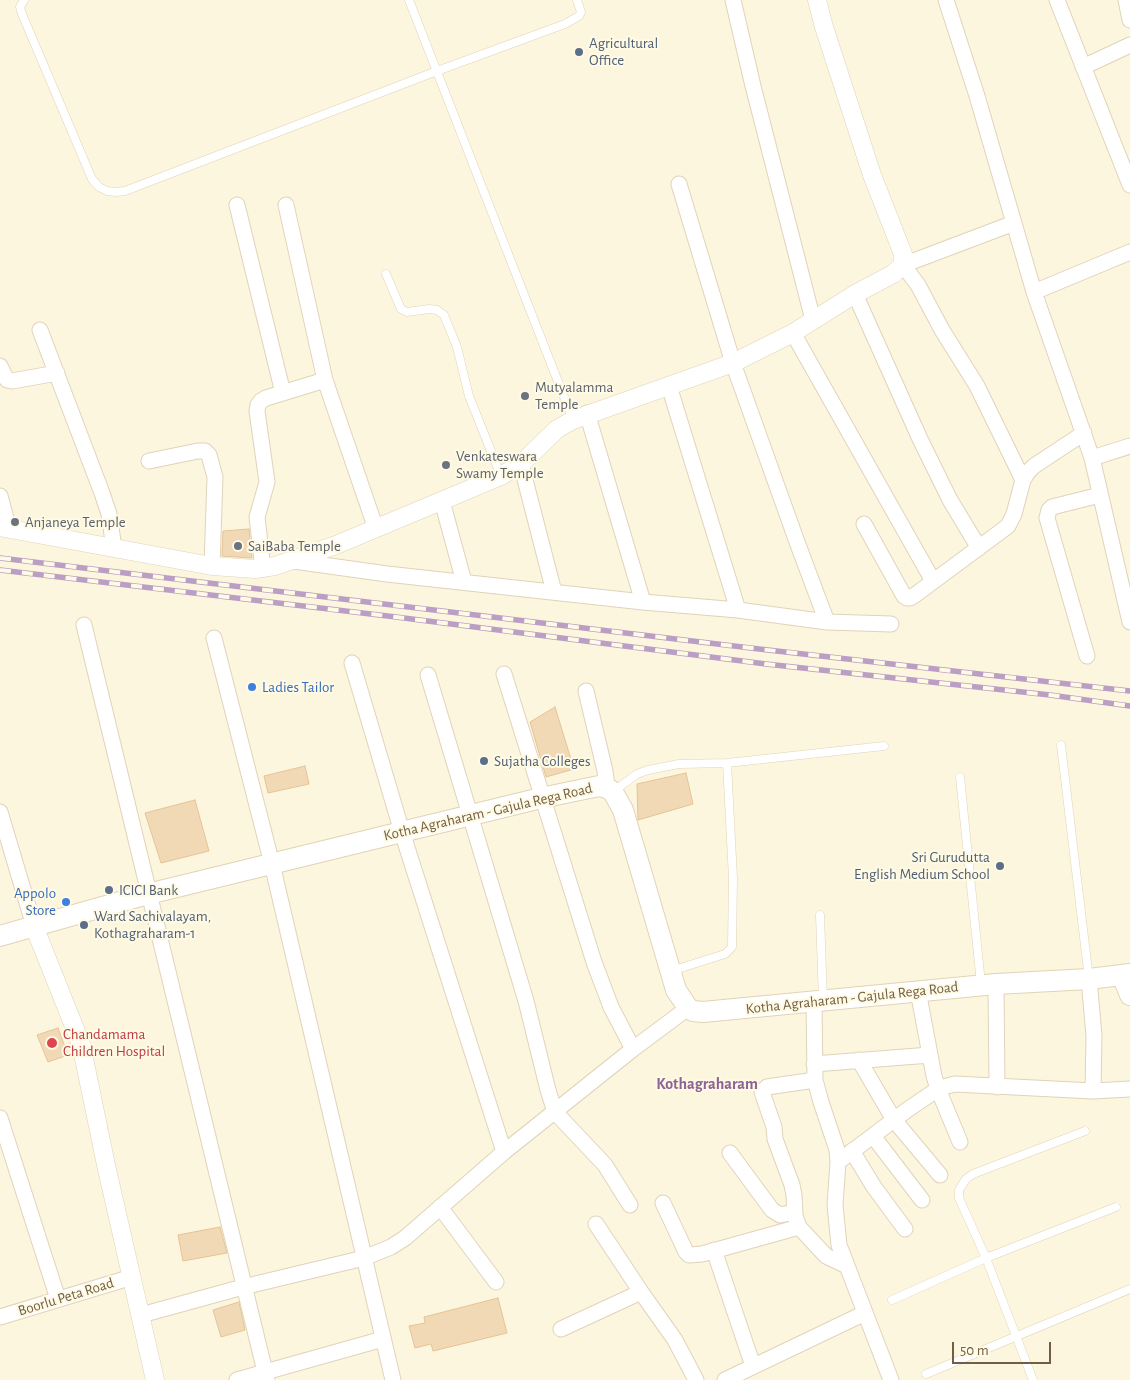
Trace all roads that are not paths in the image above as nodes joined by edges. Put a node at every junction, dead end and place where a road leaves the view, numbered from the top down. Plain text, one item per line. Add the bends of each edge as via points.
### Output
1 (24, 0) edge
2 (409, 0) edge
3 (577, 0) edge
4 (733, 0) edge
5 (817, 0) edge
6 (946, 0) edge
7 (1056, 0) edge
8 (1126, 0) edge
9 (1130, 20) edge
10 (1130, 45) edge
11 (1083, 67) junction
12 (437, 70) junction
13 (679, 184) dead end
14 (1130, 185) edge
15 (237, 205) dead end
16 (286, 205) dead end
17 (1014, 223) junction
18 (1130, 252) edge
19 (903, 265) junction
20 (386, 274) dead end
21 (1034, 292) junction
22 (855, 294) junction
23 (813, 320) junction
24 (40, 330) dead end
25 (793, 333) junction
26 (734, 363) junction
27 (0, 366) edge
28 (56, 373) junction
29 (325, 380) junction
30 (669, 386) junction
31 (283, 393) junction
32 (580, 417) junction
33 (1084, 433) junction
34 (1130, 446) edge
35 (1092, 458) junction
36 (149, 462) dead end
37 (521, 464) junction
38 (501, 476) junction
39 (1023, 480) junction
40 (1100, 494) junction
41 (0, 496) edge
42 (442, 501) junction
43 (864, 524) dead end
44 (4, 528) edge
45 (376, 529) junction
46 (114, 548) junction
47 (978, 548) junction
48 (294, 561) junction
49 (212, 566) junction
50 (263, 569) junction
51 (933, 581) junction
52 (464, 582) junction
53 (554, 592) junction
54 (643, 602) junction
55 (738, 610) junction
56 (827, 622) junction
57 (1130, 622) edge
58 (891, 624) dead end
59 (84, 625) dead end
60 (214, 638) dead end
61 (1087, 656) dead end
62 (352, 663) dead end
63 (504, 674) dead end
64 (428, 675) dead end
65 (586, 691) dead end
66 (1061, 745) dead end
67 (884, 746) dead end
68 (727, 763) junction
69 (960, 777) dead end
70 (610, 790) junction
71 (541, 798) junction
72 (0, 812) edge
73 (470, 816) junction
74 (402, 832) junction
75 (272, 864) junction
76 (148, 894) junction
77 (820, 915) dead end
78 (34, 926) junction
79 (0, 936) edge
80 (670, 971) junction
81 (1126, 975) edge
82 (1090, 979) junction
83 (989, 984) junction
84 (918, 991) junction
85 (1130, 995) edge
86 (819, 1001) junction
87 (688, 1008) junction
88 (633, 1049) junction
89 (930, 1055) junction
90 (859, 1060) junction
91 (814, 1064) junction
92 (815, 1080) junction
93 (997, 1087) junction
94 (938, 1089) junction
95 (1130, 1089) edge
96 (1092, 1091) junction
97 (555, 1112) junction
98 (0, 1118) edge
99 (894, 1120) junction
100 (1085, 1131) dead end
101 (873, 1136) junction
102 (960, 1142) dead end
103 (504, 1152) junction
104 (852, 1152) junction
105 (730, 1153) dead end
106 (838, 1162) junction
107 (7, 1163) edge
108 (940, 1175) dead end
109 (922, 1200) dead end
110 (662, 1202) dead end
111 (630, 1205) dead end
112 (440, 1207) junction
113 (1116, 1207) dead end
114 (795, 1212) junction
115 (596, 1224) dead end
116 (799, 1227) junction
117 (906, 1230) dead end
118 (714, 1250) junction
119 (364, 1258) junction
120 (986, 1258) junction
121 (846, 1265) junction
122 (132, 1277) junction
123 (496, 1282) dead end
124 (243, 1287) junction
125 (1130, 1289) edge
126 (640, 1292) junction
127 (58, 1299) junction
128 (892, 1300) dead end
129 (865, 1313) junction
130 (141, 1315) junction
131 (0, 1317) edge
132 (561, 1329) dead end
133 (1016, 1336) junction
134 (383, 1339) junction
135 (753, 1366) junction
136 (926, 1374) dead end
137 (266, 1376) edge
138 (155, 1380) edge
139 (237, 1380) edge
140 (393, 1380) edge
141 (696, 1380) edge
142 (725, 1380) edge
143 (891, 1380) edge
144 (1033, 1380) edge

1 - 12 lane via 20,7 22,14 88,170 96,183 107,191 125,191
2 - 12 lane
3 - 12 lane via 580,12 574,20
4 - 23 street
5 - 19 street via 872,175 903,254
6 - 17 street
7 - 11 street
8 - 9 street
10 - 11 street
11 - 14 street
12 - 32 lane
13 - 26 street
15 - 31 street
16 - 29 street
17 - 19 street
17 - 21 street
18 - 21 street
19 - 22 street via 893,274
19 - 39 street via 977,386
20 - 38 lane via 401,309 407,312 437,310 444,315 457,347 469,396
21 - 33 street
22 - 23 street
22 - 47 street via 924,448
23 - 25 street
24 - 28 street
25 - 26 street
25 - 51 street
26 - 30 street
26 - 56 street
27 - 28 street via 7,380 12,381
28 - 46 street via 107,507
29 - 31 street
29 - 45 street
30 - 32 street
30 - 55 street
31 - 50 street via 261,401 257,411 266,474 257,517
32 - 37 street via 557,429
32 - 54 street
33 - 35 street
33 - 39 street via 1034,466
34 - 35 street
35 - 40 street
36 - 49 street via 198,451 209,455 215,478
37 - 38 street
37 - 53 street
38 - 42 street
39 - 47 street via 1008,526
40 - 57 street
40 - 61 street via 1052,507 1047,518
41 - 44 street
42 - 45 street
42 - 52 street
43 - 51 street via 907,598
44 - 46 street
45 - 48 street
46 - 49 street
47 - 51 street
48 - 50 street
48 - 52 street
49 - 50 street
52 - 53 street
53 - 54 street
54 - 55 street
55 - 56 street
56 - 58 street
59 - 76 street
60 - 75 street
62 - 74 street
63 - 71 street
64 - 73 street
65 - 70 street
66 - 82 lane
67 - 68 lane
68 - 70 lane via 679,764 648,770
68 - 80 lane via 733,878 732,947 725,954
69 - 83 lane
70 - 71 main road, Kotha Agraharam - Gajula Rega Road via 599,786
70 - 80 main road, Kotha Agraharam - Gajula Rega Road via 623,810
71 - 73 main road, Kotha Agraharam - Gajula Rega Road
71 - 88 street via 594,962 611,1007
72 - 78 street
73 - 74 main road, Kotha Agraharam - Gajula Rega Road
73 - 97 street via 526,1001
74 - 75 main road, Kotha Agraharam - Gajula Rega Road
74 - 103 street
75 - 76 main road, Kotha Agraharam - Gajula Rega Road
75 - 119 street
76 - 78 main road, Kotha Agraharam - Gajula Rega Road
76 - 124 street
77 - 86 lane
78 - 79 main road, Kotha Agraharam - Gajula Rega Road
78 - 122 street via 81,1044
80 - 87 main road, Kotha Agraharam - Gajula Rega Road via 676,990
81 - 82 main road, Kotha Agraharam - Gajula Rega Road
81 - 85 main road
82 - 83 main road, Kotha Agraharam - Gajula Rega Road
82 - 96 street via 1094,1036
83 - 84 main road, Kotha Agraharam - Gajula Rega Road
83 - 93 street
84 - 86 main road, Kotha Agraharam - Gajula Rega Road
84 - 89 street
86 - 87 main road, Kotha Agraharam - Gajula Rega Road via 704,1012
86 - 91 street
87 - 88 street
88 - 97 street
89 - 90 street
89 - 94 street
90 - 91 street
90 - 99 street
91 - 92 street
92 - 106 street
92 - 114 street via 767,1088 762,1092 792,1184
93 - 94 street via 955,1084
93 - 96 street
94 - 99 street
94 - 102 street
95 - 96 street
97 - 103 street
97 - 111 street via 605,1165
98 - 107 street
99 - 101 street
99 - 108 street
100 - 120 lane via 966,1179 958,1198
101 - 104 street
101 - 109 street
103 - 112 street
104 - 106 street
104 - 117 street
105 - 114 street via 772,1210 780,1214
106 - 121 street via 836,1224
107 - 127 street
110 - 118 street via 689,1255
112 - 119 street via 405,1238
112 - 123 street
113 - 120 lane
114 - 116 street
115 - 126 street
116 - 118 street
116 - 121 street via 826,1256
118 - 135 street
119 - 124 street
119 - 134 street
120 - 128 lane
120 - 133 lane
121 - 129 street
122 - 127 street, Boorlu Peta Road
122 - 130 street
124 - 130 street
124 - 137 street
125 - 133 lane
126 - 132 street
126 - 141 street via 675,1340
127 - 131 street, Boorlu Peta Road
129 - 135 street
129 - 143 street
130 - 138 street
133 - 136 lane
133 - 144 lane
134 - 137 street
134 - 140 street
135 - 142 street
137 - 139 street

